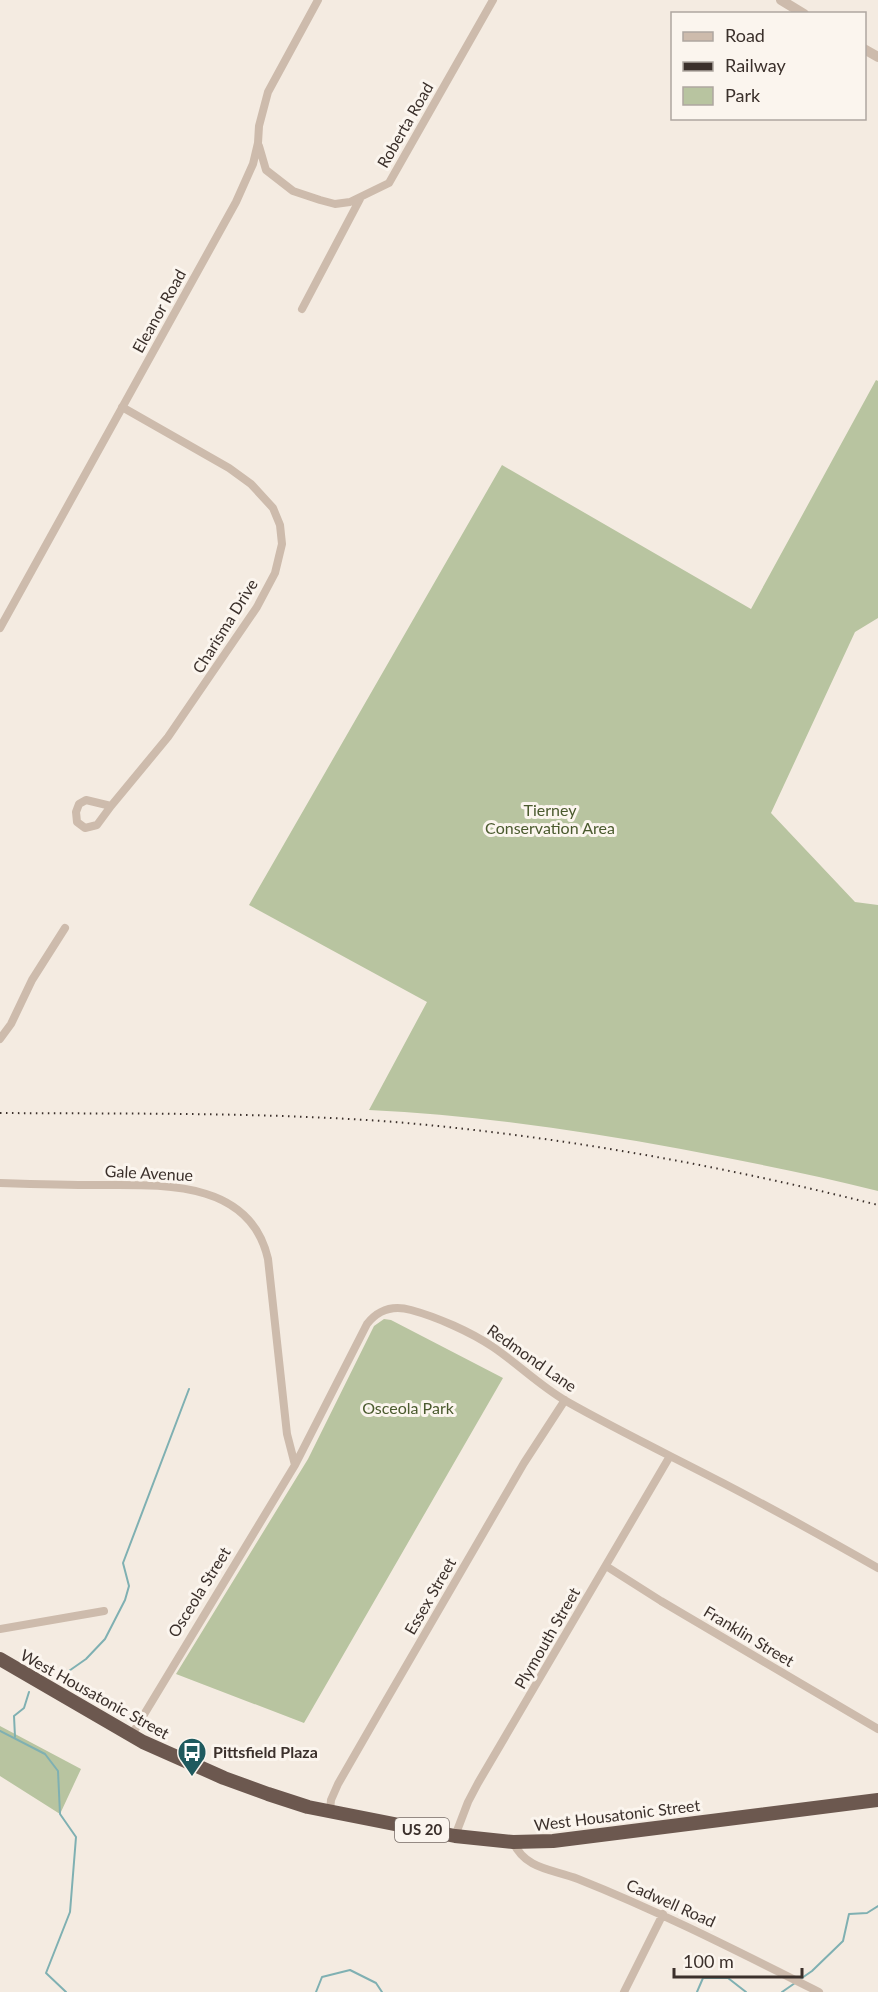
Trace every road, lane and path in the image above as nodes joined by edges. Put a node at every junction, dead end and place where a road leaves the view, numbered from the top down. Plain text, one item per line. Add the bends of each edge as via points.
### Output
1 (318, 0) edge
2 (493, 0) edge
3 (781, 0) edge
4 (801, 12) edge
5 (258, 143) junction
6 (360, 199) junction
7 (302, 309) dead end
8 (122, 407) junction
9 (0, 628) edge
10 (111, 806) dead end
11 (65, 928) dead end
12 (0, 1039) edge
13 (0, 1183) edge
14 (565, 1400) junction
15 (670, 1456) junction
16 (295, 1465) junction
17 (606, 1566) junction
18 (878, 1568) edge
19 (104, 1611) dead end
20 (0, 1629) edge
21 (0, 1659) edge
22 (878, 1729) edge
23 (131, 1736) junction
24 (878, 1800) edge
25 (330, 1811) junction
26 (455, 1836) junction
27 (513, 1842) junction
28 (663, 1914) junction
29 (624, 1992) edge
30 (819, 1992) edge

1 - 5 street, Eleanor Road via 268,92
2 - 6 street, Roberta Road via 389,183
3 - 4 street
5 - 6 street, Roberta Road via 266,170 293,191 335,204
5 - 8 street, Eleanor Road via 236,202
6 - 7 street
8 - 9 street, Eleanor Road
8 - 10 street, Charisma Drive via 251,484 273,508 282,544 275,573 257,607 168,737
11 - 12 street
13 - 16 street, Gale Avenue via 151,1186 201,1191 243,1216 267,1254 286,1427
14 - 15 street, Redmond Lane
14 - 16 street, Redmond Lane via 475,1337 419,1312 385,1310 364,1328
14 - 25 street, Essex Street via 376,1717 338,1784
15 - 17 street, Plymouth Street
15 - 18 street, Redmond Lane
16 - 23 street, Osceola Street
17 - 22 street, Franklin Street
17 - 26 street, Plymouth Street via 478,1783
19 - 20 street
21 - 23 highway, West Housatonic Street / US 20
23 - 25 highway, West Housatonic Street / US 20 via 249,1788
24 - 27 highway, West Housatonic Street / US 20 via 579,1838
25 - 26 highway, West Housatonic Street / US 20
26 - 27 highway, West Housatonic Street / US 20
27 - 28 street, Cadwell Road via 526,1861
28 - 29 street
28 - 30 street, Cadwell Road

